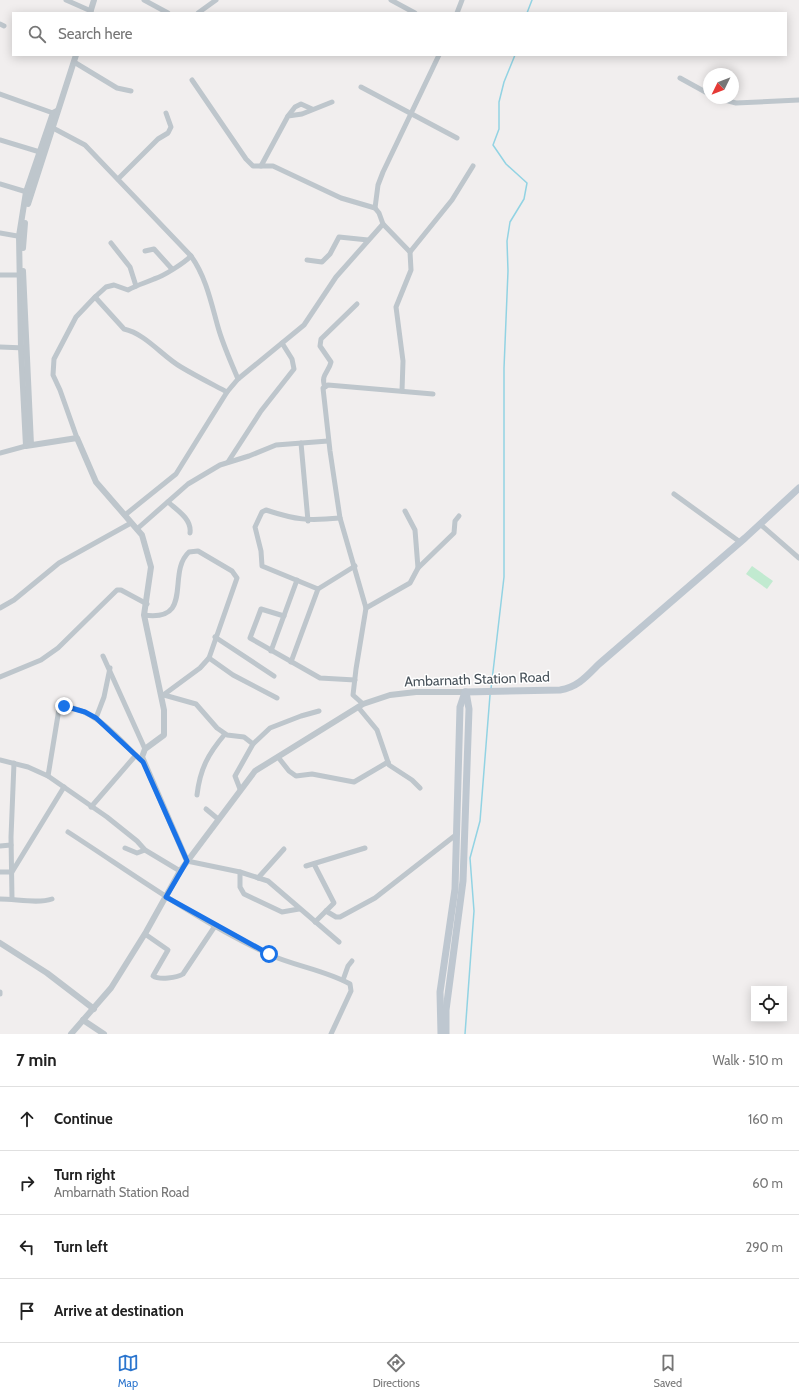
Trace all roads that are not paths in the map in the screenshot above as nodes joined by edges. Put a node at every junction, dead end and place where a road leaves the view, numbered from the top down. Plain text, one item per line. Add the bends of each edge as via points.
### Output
1 (66, 0) edge
2 (94, 0) edge
3 (144, 0) edge
4 (216, 0) edge
5 (390, 0) edge
6 (462, 0) edge
7 (91, 12) edge
8 (165, 12) edge
9 (199, 12) edge
10 (413, 12) edge
11 (457, 12) edge
12 (76, 56) edge
13 (439, 56) edge
14 (74, 62) junction
15 (680, 78) dead end
16 (192, 80) dead end
17 (362, 87) dead end
18 (131, 91) dead end
19 (703, 91) edge
20 (0, 94) edge
21 (799, 100) edge
22 (332, 102) dead end
23 (739, 103) edge
24 (312, 109) junction
25 (55, 112) junction
26 (166, 113) dead end
27 (412, 114) junction
28 (288, 116) junction
29 (53, 128) junction
30 (457, 138) dead end
31 (0, 140) edge
32 (42, 153) junction
33 (261, 166) junction
34 (473, 166) dead end
35 (118, 179) junction
36 (0, 184) edge
37 (29, 193) junction
38 (374, 208) junction
39 (383, 224) junction
40 (0, 233) edge
41 (21, 237) junction
42 (368, 240) junction
43 (111, 243) dead end
44 (145, 251) dead end
45 (410, 252) junction
46 (191, 256) junction
47 (307, 260) dead end
48 (172, 270) junction
49 (0, 275) edge
50 (20, 275) junction
51 (136, 286) junction
52 (95, 297) junction
53 (357, 304) dead end
54 (282, 343) junction
55 (0, 347) edge
56 (23, 348) junction
57 (238, 379) junction
58 (325, 387) junction
59 (402, 391) junction
60 (228, 392) junction
61 (433, 394) dead end
62 (77, 438) junction
63 (328, 441) junction
64 (301, 443) junction
65 (29, 446) junction
66 (0, 452) edge
67 (228, 462) junction
68 (799, 488) edge
69 (674, 494) dead end
70 (168, 502) junction
71 (405, 511) dead end
72 (125, 515) junction
73 (459, 516) dead end
74 (340, 518) junction
75 (308, 521) junction
76 (131, 523) junction
77 (760, 524) junction
78 (137, 529) junction
79 (190, 533) dead end
80 (740, 542) junction
81 (799, 558) edge
82 (355, 566) junction
83 (418, 568) junction
84 (297, 580) junction
85 (318, 589) junction
86 (147, 604) junction
87 (0, 608) edge
88 (366, 608) junction
89 (144, 615) junction
90 (284, 616) junction
91 (215, 637) junction
92 (271, 651) junction
93 (103, 656) dead end
94 (209, 658) junction
95 (291, 662) junction
96 (110, 668) junction
97 (274, 676) dead end
98 (0, 677) edge
99 (355, 680) junction
100 (466, 692) junction
101 (163, 696) junction
102 (277, 698) dead end
103 (360, 705) junction
104 (319, 711) dead end
105 (96, 718) junction
106 (225, 734) junction
107 (254, 744) junction
108 (145, 749) junction
109 (136, 755) junction
110 (278, 757) junction
111 (0, 760) edge
112 (143, 762) junction
113 (388, 762) junction
114 (14, 763) junction
115 (48, 776) junction
116 (64, 787) junction
117 (420, 788) dead end
118 (240, 789) junction
119 (197, 796) dead end
120 (91, 806) junction
121 (206, 809) dead end
122 (218, 818) junction
123 (68, 832) dead end
124 (457, 834) junction
125 (11, 845) junction
126 (0, 846) edge
127 (126, 848) dead end
128 (365, 848) dead end
129 (284, 849) dead end
130 (144, 850) junction
131 (187, 861) junction
132 (314, 864) junction
133 (306, 866) dead end
134 (180, 871) junction
135 (0, 872) edge
136 (12, 872) junction
137 (240, 872) junction
138 (258, 878) junction
139 (166, 897) junction
140 (0, 899) edge
141 (12, 899) junction
142 (52, 899) dead end
143 (299, 909) junction
144 (326, 911) junction
145 (314, 922) junction
146 (215, 926) junction
147 (145, 934) junction
148 (340, 942) dead end
149 (0, 943) edge
150 (352, 961) dead end
151 (343, 980) junction
152 (94, 1009) junction
153 (83, 1020) junction
154 (71, 1034) edge
155 (104, 1034) edge
156 (331, 1034) edge
157 (441, 1034) edge
158 (446, 1034) edge

1 - 7 street
2 - 7 street
3 - 8 street
4 - 9 street
5 - 10 street
6 - 11 street
12 - 14 street
13 - 27 street
14 - 18 street via 117,88
14 - 25 street
15 - 19 street
16 - 33 street via 246,159 253,166
17 - 27 street
20 - 25 street
21 - 23 street
22 - 24 street
24 - 28 street
24 - 28 street via 299,105
25 - 29 street via 58,115
25 - 32 street
26 - 35 street via 171,127 168,133 158,139
27 - 30 street
27 - 38 street via 380,178
28 - 33 street
29 - 32 street
29 - 35 street via 85,145
31 - 32 street
32 - 37 street
33 - 38 street via 273,166 341,198
34 - 45 street via 452,200
35 - 46 street
36 - 37 street
37 - 41 street
38 - 39 street via 382,218
39 - 42 street
39 - 45 street
40 - 41 street
41 - 50 street
42 - 47 street via 339,237 325,260 320,263
42 - 54 street via 336,277 304,324
43 - 51 street via 130,267
44 - 48 street via 154,250
45 - 59 street via 411,270 396,307 403,361
46 - 48 street
46 - 57 street via 205,283 218,327
48 - 51 street
49 - 50 street
50 - 56 street
51 - 52 street via 128,290 114,285 106,287
52 - 60 street via 124,329 143,338 181,367
52 - 62 street via 76,316 54,359 53,375
53 - 58 street via 320,339 320,346 331,362 323,378
54 - 57 street
54 - 67 street via 292,359 294,370 261,411
55 - 56 street
56 - 65 street
57 - 60 street
58 - 59 street via 328,385
58 - 63 street via 323,391
59 - 61 street
60 - 72 street via 176,474
62 - 65 street
62 - 72 street via 96,482
63 - 64 street
63 - 74 street
64 - 67 street via 276,444
64 - 75 street
65 - 66 street
67 - 70 street via 205,472
68 - 77 main road, Ambarnath Station Road
69 - 80 street
70 - 78 street
70 - 79 street via 188,521
71 - 83 street via 415,530
72 - 76 street
73 - 83 street via 455,522 454,533
74 - 75 street
74 - 82 street
75 - 84 street via 266,510 260,513 255,527 262,566
76 - 78 street
76 - 87 street via 60,562 14,600
77 - 80 main road, Ambarnath Station Road
77 - 81 street
78 - 86 street via 142,535 151,567
80 - 100 main road, Ambarnath Station Road via 580,683 571,688
82 - 85 street
82 - 88 street
83 - 88 street via 414,578 404,588
84 - 85 street
84 - 90 street
85 - 95 street
86 - 89 street
86 - 98 street via 117,590 58,648 41,660
88 - 99 street
89 - 91 street via 161,616 170,611 177,597 182,562 189,552 198,551 237,578
89 - 101 street
90 - 92 street
90 - 92 street via 261,609 250,637
91 - 94 street
91 - 97 street
92 - 95 street
93 - 96 street
94 - 101 street
94 - 102 street via 233,675
95 - 99 street via 320,678
96 - 105 street via 104,697
96 - 108 street
99 - 103 street via 353,695
100 - 103 street, Ambarnath Station Road via 390,695
100 - 124 main road via 460,707
100 - 158 main road via 469,709 463,881 446,1010
101 - 106 street via 196,704 216,728
101 - 108 street via 164,735
103 - 110 street, Ambarnath Station Road
103 - 113 street via 377,730
104 - 107 street via 270,728
105 - 109 street
105 - 115 street via 78,710 60,707
106 - 107 street via 244,738
106 - 119 street via 209,753 200,774
107 - 118 street via 235,776
108 - 112 street
109 - 112 street
109 - 120 street
110 - 113 street via 296,776 312,774 354,782
110 - 118 street, Ambarnath Station Road via 255,770
111 - 114 street
112 - 131 street
113 - 117 street
114 - 115 street
114 - 125 street
115 - 116 street
116 - 120 street
116 - 136 street
118 - 122 street, Ambarnath Station Road
120 - 130 street via 137,841
121 - 122 street
122 - 131 street, Ambarnath Station Road
123 - 139 street
124 - 144 street via 375,898 340,917
124 - 157 main road via 455,889 440,992
125 - 126 street
125 - 136 street
127 - 130 street via 137,853
128 - 132 street
129 - 138 street
130 - 134 street
131 - 134 street, Ambarnath Station Road
131 - 137 street
132 - 133 street
132 - 144 street via 334,903
134 - 139 street, Ambarnath Station Road
135 - 136 street
136 - 141 street
137 - 138 street
137 - 143 street via 240,888 244,894 282,912
138 - 143 street via 268,881
139 - 146 street
139 - 147 street, Ambarnath Station Road
140 - 141 street
141 - 142 street via 42,902
143 - 145 street
144 - 145 street
145 - 148 street
146 - 147 street via 184,974 178,976 153,976 168,950
146 - 151 street via 269,954
147 - 152 street, Ambarnath Station Road via 111,988
149 - 152 street via 47,973
150 - 151 street
151 - 156 street via 350,984 351,991
152 - 153 street, Ambarnath Station Road
153 - 154 street, Ambarnath Station Road
153 - 155 street

